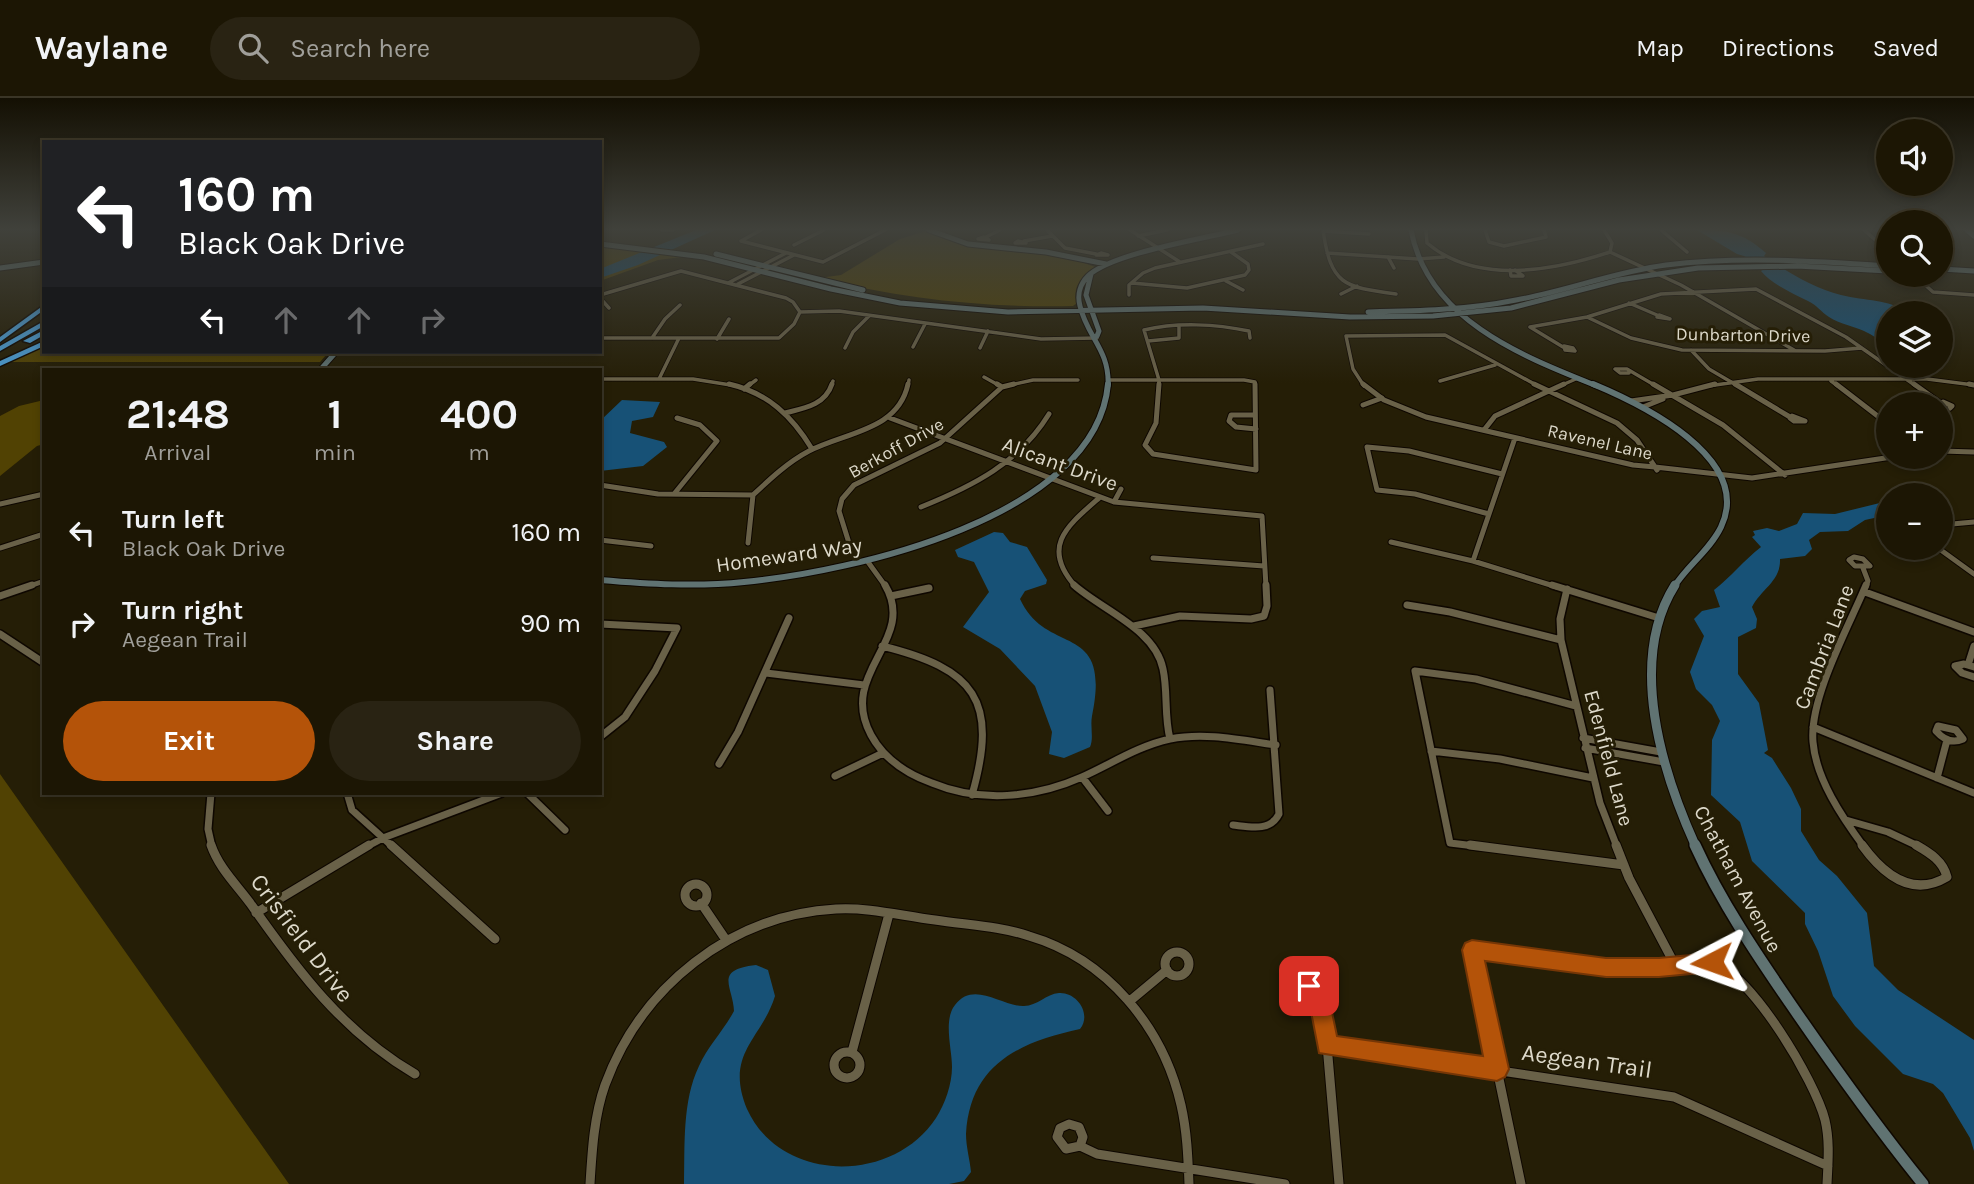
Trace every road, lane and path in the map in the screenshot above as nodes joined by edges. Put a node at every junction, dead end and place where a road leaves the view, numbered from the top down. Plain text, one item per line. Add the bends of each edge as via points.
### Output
1 (651, 281) edge
2 (724, 281) edge
3 (733, 281) edge
4 (743, 281) edge
5 (809, 281) edge
6 (822, 281) edge
7 (1084, 281) edge
8 (1089, 281) edge
9 (1135, 281) edge
10 (1226, 281) joint
11 (1348, 281) edge
12 (1429, 281) edge
13 (1430, 281) edge
14 (1591, 281) edge
15 (1617, 281) edge
16 (1677, 281) edge
17 (730, 282) junction
18 (1132, 283) junction
19 (738, 284) junction
20 (1357, 286) junction
21 (1927, 287) edge
22 (1933, 287) edge
23 (1244, 290) dead end
24 (1696, 291) junction
25 (1940, 293) junction
26 (1341, 294) dead end
27 (1396, 294) dead end
28 (1129, 295) dead end
29 (1974, 295) edge
30 (602, 296) edge
31 (602, 299) edge
32 (1629, 303) junction
33 (1510, 304) junction
34 (680, 305) dead end
35 (953, 306) junction
36 (42, 308) edge
37 (609, 308) dead end
38 (1081, 309) junction
39 (1091, 309) junction
40 (1258, 309) junction
41 (1454, 309) junction
42 (1461, 311) junction
43 (800, 312) junction
44 (1468, 313) junction
45 (1657, 315) dead end
46 (869, 316) junction
47 (1587, 317) junction
48 (729, 319) dead end
49 (42, 324) edge
50 (925, 324) junction
51 (1179, 326) junction
52 (988, 331) junction
53 (42, 333) edge
54 (1097, 337) junction
55 (602, 338) edge
56 (652, 338) junction
57 (679, 338) junction
58 (717, 338) junction
59 (1146, 338) junction
60 (1250, 338) dead end
61 (0, 340) edge
62 (42, 344) edge
63 (913, 347) dead end
64 (1563, 347) dead end
65 (845, 348) dead end
66 (980, 348) dead end
67 (1863, 348) junction
68 (1691, 350) junction
69 (1796, 351) junction
70 (2, 353) edge
71 (334, 354) edge
72 (0, 364) edge
73 (1495, 365) junction
74 (1551, 367) junction
75 (322, 368) edge
76 (1629, 373) dead end
77 (984, 377) dead end
78 (1109, 378) junction
79 (1578, 378) junction
80 (602, 379) edge
81 (659, 379) junction
82 (1159, 379) junction
83 (1829, 379) junction
84 (1906, 379) junction
85 (756, 380) dead end
86 (909, 380) dead end
87 (1078, 380) dead end
88 (833, 381) dead end
89 (1440, 381) dead end
90 (1728, 382) junction
91 (1974, 385) edge
92 (1002, 387) junction
93 (744, 388) junction
94 (1551, 391) junction
95 (1923, 392) edge
96 (1673, 395) junction
97 (1382, 398) junction
98 (1631, 401) junction
99 (1363, 405) dead end
100 (1643, 407) junction
101 (785, 412) junction
102 (1049, 414) dead end
103 (1255, 415) junction
104 (1876, 415) edge
105 (1790, 417) dead end
106 (677, 418) dead end
107 (890, 418) junction
108 (1256, 429) junction
109 (1483, 430) junction
110 (1515, 438) junction
111 (946, 439) junction
112 (812, 449) junction
113 (1953, 452) edge
114 (1974, 453) edge
115 (1876, 460) edge
116 (1008, 463) junction
117 (1657, 470) junction
118 (1502, 474) junction
119 (1785, 475) junction
120 (1719, 477) junction
121 (1051, 479) junction
122 (602, 485) edge
123 (1122, 488) dead end
124 (42, 494) edge
125 (674, 494) junction
126 (753, 495) junction
127 (1099, 498) junction
128 (1114, 502) junction
129 (0, 504) edge
130 (921, 507) dead end
131 (1489, 514) junction
132 (1974, 522) edge
133 (1953, 524) edge
134 (42, 535) edge
135 (602, 540) edge
136 (1391, 541) dead end
137 (748, 543) dead end
138 (849, 543) dead end
139 (651, 546) dead end
140 (0, 548) edge
141 (1153, 558) dead end
142 (1953, 559) edge
143 (1473, 561) junction
144 (868, 562) junction
145 (1264, 566) junction
146 (1863, 568) dead end
147 (1974, 574) edge
148 (602, 580) edge
149 (42, 582) edge
150 (929, 588) dead end
151 (1567, 589) junction
152 (1865, 592) junction
153 (0, 596) edge
154 (891, 596) junction
155 (1407, 605) dead end
156 (789, 618) dead end
157 (1659, 618) junction
158 (602, 624) edge
159 (1134, 626) junction
160 (1974, 632) edge
161 (0, 634) edge
162 (1561, 640) junction
163 (882, 646) junction
164 (1974, 646) edge
165 (42, 662) edge
166 (1971, 666) edge
167 (766, 673) junction
168 (1974, 677) edge
169 (864, 685) junction
170 (1270, 690) dead end
171 (1576, 706) junction
172 (1813, 727) junction
173 (602, 735) edge
174 (1583, 738) junction
175 (1170, 739) junction
176 (1948, 740) dead end
177 (1276, 744) junction
178 (1585, 748) junction
179 (1431, 751) junction
180 (1661, 752) junction
181 (883, 753) junction
182 (1664, 762) junction
183 (719, 764) dead end
184 (835, 776) dead end
185 (1082, 777) junction
186 (1593, 778) junction
187 (1937, 778) junction
188 (1974, 793) edge
189 (211, 795) edge
190 (347, 795) edge
191 (497, 795) edge
192 (529, 795) edge
193 (972, 795) junction
194 (1108, 811) dead end
195 (1846, 820) junction
196 (1233, 825) dead end
197 (565, 830) dead end
198 (383, 838) junction
199 (1624, 865) junction
200 (702, 903) dead end
201 (257, 913) junction
202 (889, 914) junction
203 (495, 939) dead end
204 (726, 940) junction
205 (1675, 965) junction
206 (1167, 970) dead end
207 (1318, 991) dead end
208 (1131, 1000) junction
209 (1327, 1045) junction
210 (852, 1052) dead end
211 (1497, 1069) junction
212 (415, 1074) dead end
213 (1080, 1146) dead end
214 (1828, 1166) junction
215 (1190, 1167) junction
216 (590, 1184) edge
217 (1189, 1184) edge
218 (1285, 1184) edge
219 (1339, 1184) edge
220 (1521, 1184) edge
221 (1827, 1184) edge
222 (1923, 1184) edge

1 - 30 street
2 - 17 street
3 - 17 street
4 - 19 street
5 - 35 street via 882,299
6 - 35 street
7 - 38 street via 1077,296
8 - 39 street, Homeward Way via 1086,291
9 - 18 street
10 - 18 street via 1187,288
10 - 23 street
11 - 20 street
12 - 41 street, Chatham Avenue
13 - 42 street, Chatham Avenue
14 - 33 street
15 - 33 street via 1541,302
16 - 24 street
17 - 19 street
18 - 28 street
19 - 43 street via 786,298
20 - 26 street
20 - 27 street
21 - 25 street
22 - 25 street
24 - 32 street
24 - 67 street via 1759,290
24 - 69 street
25 - 29 street
31 - 37 street
32 - 45 street
32 - 47 street
33 - 42 street
33 - 44 street
34 - 56 street
35 - 38 street
36 - 61 highway
38 - 39 street
38 - 54 street, Homeward Way
39 - 40 street
39 - 54 street, Homeward Way
40 - 41 street
40 - 42 street via 1361,317
41 - 42 street, Chatham Avenue
42 - 44 street
42 - 74 street, Chatham Avenue via 1499,342
43 - 46 street via 833,310
43 - 58 street via 783,336 775,339
44 - 74 street, Chatham Avenue via 1500,338
46 - 50 street
46 - 65 street
47 - 64 street via 1530,327
47 - 68 street, Dunbarton Drive via 1647,343
48 - 58 street
49 - 70 highway
50 - 52 street
50 - 63 street
51 - 59 street via 1146,329
51 - 59 street via 1179,338
51 - 60 street via 1245,329
52 - 54 street via 1041,339
52 - 66 street
53 - 70 highway
54 - 78 street, Homeward Way
55 - 56 street
56 - 57 street
57 - 58 street
57 - 81 street
59 - 82 street
62 - 72 highway
67 - 69 street, Dunbarton Drive
67 - 84 street
68 - 69 street, Dunbarton Drive
68 - 90 street
71 - 75 street
73 - 89 street
73 - 94 street
73 - 97 street, Ravenel Lane via 1446,335 1346,336 1354,373
74 - 79 street, Chatham Avenue
76 - 96 street
77 - 92 street
78 - 82 street
78 - 121 street, Homeward Way via 1098,425
79 - 94 street
79 - 98 street, Chatham Avenue
80 - 81 street
81 - 93 street
82 - 103 street via 1255,382
82 - 108 street via 1156,423 1145,445 1153,454 1256,470
83 - 84 street
83 - 90 street
83 - 104 street
84 - 91 street
84 - 95 street
85 - 93 street
86 - 107 street via 904,404
87 - 92 street via 1033,380
88 - 101 street via 821,401
90 - 96 street
90 - 105 street
92 - 111 street, Berkoff Drive
93 - 101 street
94 - 109 street via 1495,416
94 - 117 street via 1617,423 1637,440
96 - 98 street
96 - 100 street
96 - 119 street via 1723,425
97 - 99 street
97 - 109 street, Ravenel Lane via 1426,416
98 - 100 street, Chatham Avenue
100 - 120 street, Chatham Avenue via 1688,439
101 - 112 street
102 - 116 street via 1038,436
103 - 108 street
103 - 108 street via 1236,413 1229,421 1242,429
106 - 125 street via 710,430 717,441
107 - 111 street, Alicant Drive
107 - 112 street
109 - 110 street, Ravenel Lane
110 - 117 street, Ravenel Lane
110 - 118 street
111 - 116 street, Alicant Drive
111 - 138 street, Berkoff Drive via 847,492 839,511
112 - 126 street
113 - 114 street
115 - 119 street, Ravenel Lane
116 - 121 street, Alicant Drive
116 - 130 street
117 - 120 street, Ravenel Lane
118 - 131 street
118 - 131 street via 1417,453 1367,447 1377,490 1415,494
119 - 120 street, Ravenel Lane
120 - 157 street, Chatham Avenue via 1727,504 1724,524 1684,571
121 - 127 street, Alicant Drive
121 - 144 street, Homeward Way via 1022,501 986,519 923,546
122 - 125 street
123 - 128 street
124 - 129 street
125 - 126 street
126 - 137 street
127 - 128 street, Alicant Drive
127 - 159 street via 1062,537 1058,551 1061,566 1083,594
128 - 145 street, Alicant Drive via 1262,516
131 - 143 street
132 - 133 street
134 - 140 street
135 - 139 street
136 - 143 street
141 - 145 street
142 - 147 street
143 - 151 street
144 - 148 street, Homeward Way via 798,576 727,583
144 - 154 street
145 - 159 street via 1267,612 1259,619 1180,616
146 - 152 street, Cambria Lane via 1868,581
149 - 153 street
150 - 154 street
151 - 157 street
151 - 162 street, Edenfield Lane
152 - 160 street
152 - 172 street, Cambria Lane via 1818,700
154 - 163 street via 894,618
155 - 162 street
156 - 167 street
157 - 180 street, Chatham Avenue via 1652,678
158 - 173 street via 677,628 625,717
159 - 175 street via 1163,664 1164,723
161 - 165 street
162 - 171 street, Edenfield Lane
163 - 169 street
163 - 193 street via 936,663 956,675 977,700 986,738
164 - 166 street
166 - 168 street via 1955,666
167 - 169 street
167 - 183 street
169 - 181 street via 864,721
170 - 177 street
171 - 174 street, Edenfield Lane
171 - 179 street via 1476,680 1415,671
172 - 187 street
172 - 195 street, Cambria Lane via 1816,761
174 - 178 street, Edenfield Lane
174 - 180 street
175 - 177 street via 1205,737
175 - 185 street
176 - 187 street
177 - 196 street via 1277,821 1264,827
178 - 182 street
178 - 186 street, Edenfield Lane
179 - 186 street
179 - 199 street via 1451,844
180 - 182 street, Chatham Avenue
181 - 184 street
181 - 193 street via 917,778
182 - 222 street, Chatham Avenue via 1694,841 1744,932 1851,1092
185 - 193 street via 1035,793
185 - 194 street
186 - 199 street, Edenfield Lane
187 - 188 street
189 - 201 street, Crisfield Drive via 208,820 213,851
190 - 198 street via 352,810
191 - 198 street
192 - 197 street
195 - 195 street, Cambria Lane via 1870,825 1929,852 1948,873 1944,880 1917,886 1896,880 1881,869
198 - 201 street
198 - 203 street
199 - 205 street, Edenfield Lane
200 - 204 street
201 - 212 street, Crisfield Drive via 351,1031
202 - 204 street via 837,909 796,913
202 - 208 street via 1040,939 1090,966
202 - 210 street
204 - 216 street via 674,977 625,1041 598,1109
205 - 211 street via 1606,967 1472,950
205 - 214 street via 1712,962 1744,985 1807,1076 1825,1120
206 - 208 street
207 - 209 street
208 - 215 street via 1162,1045 1177,1082
209 - 211 street, Aegean Trail
209 - 219 street
211 - 214 street, Aegean Trail via 1674,1097
211 - 220 street
213 - 215 street via 1097,1154
214 - 221 street
215 - 217 street
215 - 218 street

